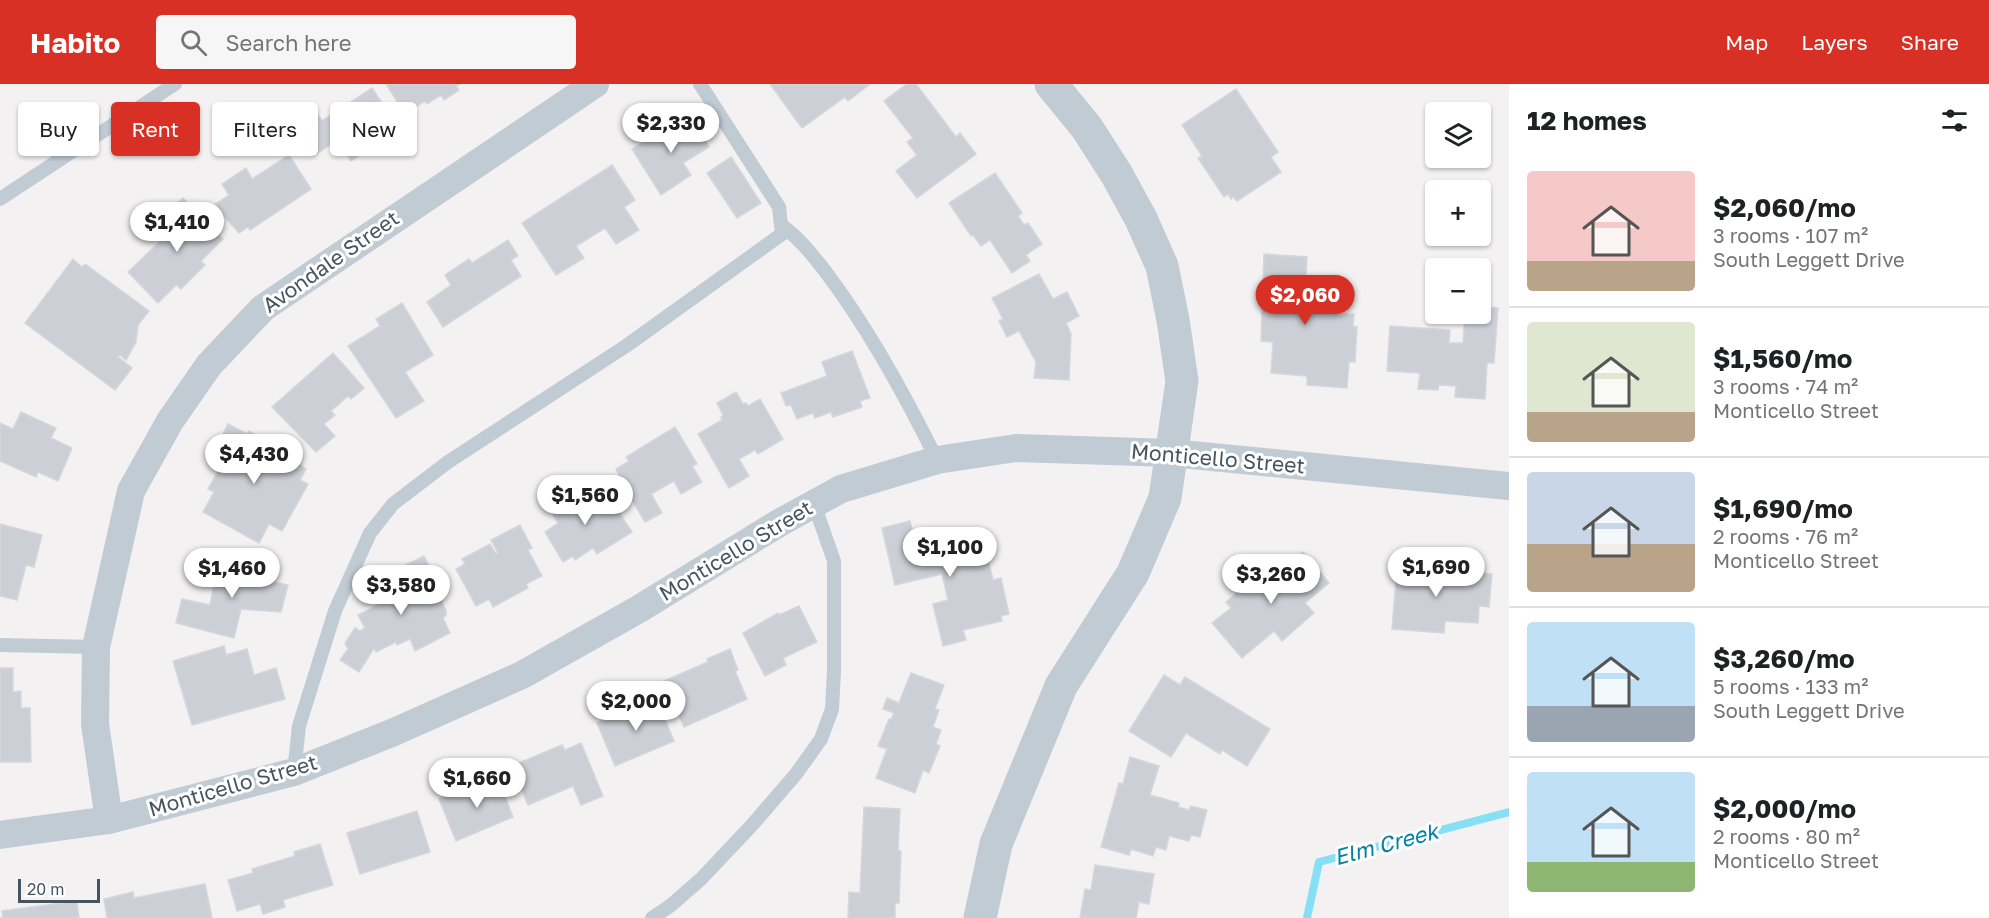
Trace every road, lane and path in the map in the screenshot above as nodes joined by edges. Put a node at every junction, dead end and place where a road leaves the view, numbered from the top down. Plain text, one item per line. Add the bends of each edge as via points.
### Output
1 (175, 84) edge
2 (594, 84) edge
3 (700, 84) edge
4 (1051, 84) edge
5 (0, 199) edge
6 (781, 225) junction
7 (1171, 453) junction
8 (937, 460) junction
9 (1509, 486) edge
10 (814, 504) junction
11 (0, 645) edge
12 (96, 646) junction
13 (294, 772) junction
14 (109, 820) junction
15 (0, 835) edge
16 (652, 918) edge
17 (980, 918) edge

1 - 5 lane
2 - 12 street, Avondale Street via 263,308 209,365 170,421 131,491
3 - 6 lane via 779,207
4 - 7 street via 1087,128 1117,175 1162,266 1182,381
6 - 8 lane via 798,237 846,299
6 - 13 lane via 782,234 730,273 448,462 393,504 370,533 335,611 299,726
7 - 8 street, Monticello Street via 1016,448
7 - 9 street, Monticello Street
7 - 17 street via 1165,498 1134,573 1060,686 1030,758 996,844
8 - 10 street, Monticello Street via 841,489
10 - 13 street, Monticello Street via 522,675
10 - 16 lane via 834,561 832,699 820,739 752,825 701,879
11 - 12 lane
12 - 14 street, Avondale Street via 95,724
13 - 14 street, Monticello Street
14 - 15 street, Monticello Street

